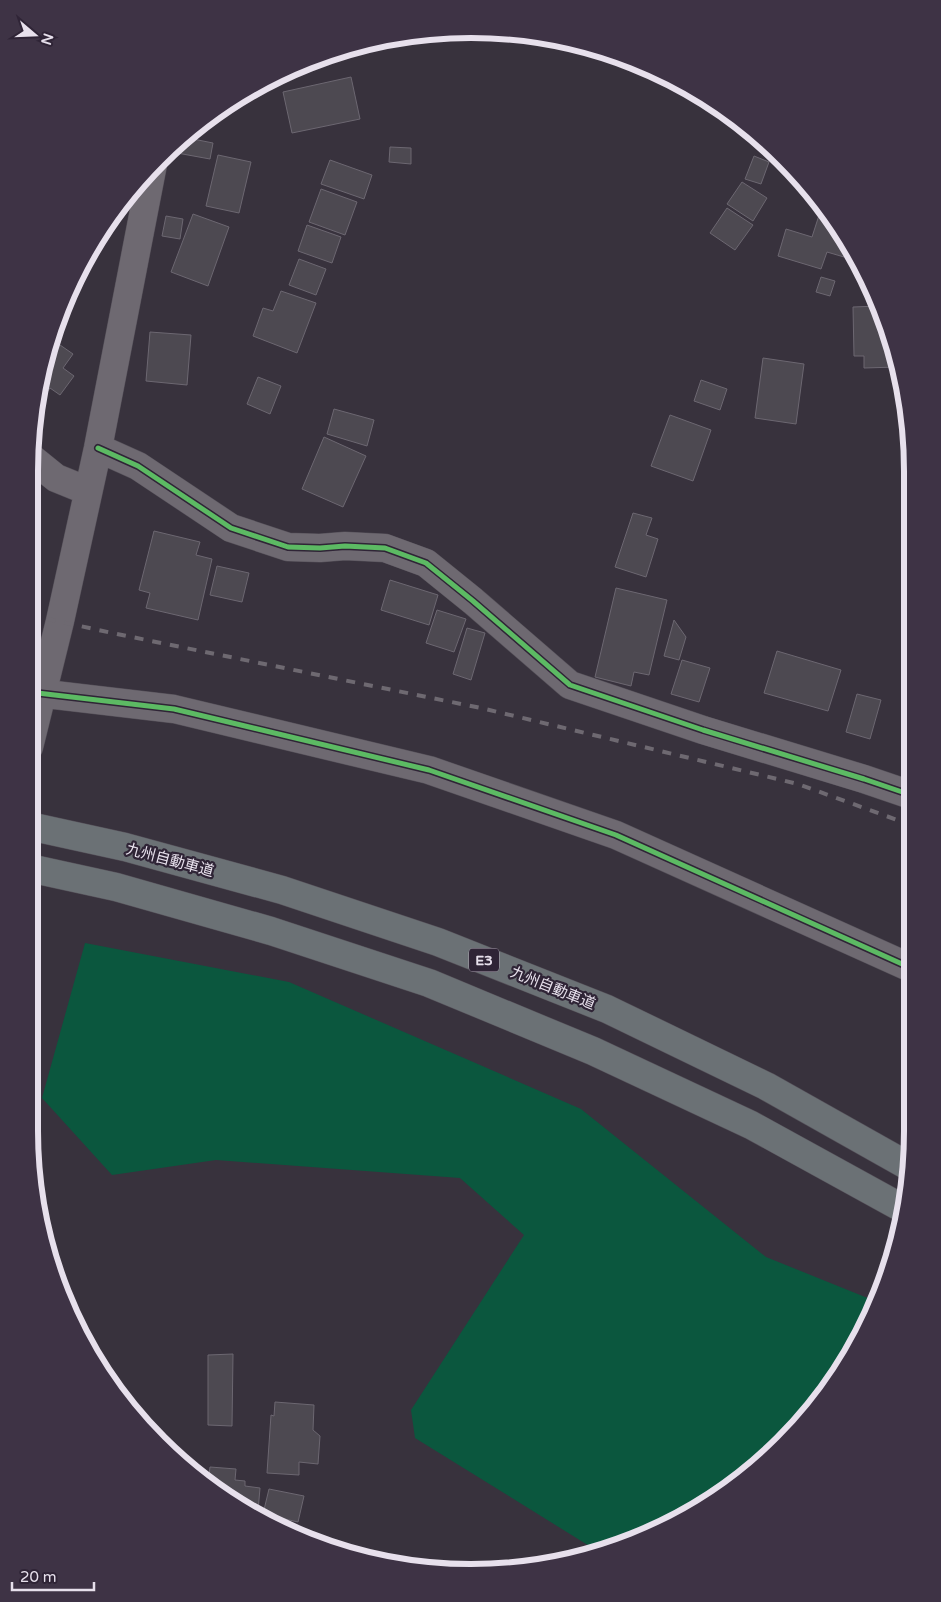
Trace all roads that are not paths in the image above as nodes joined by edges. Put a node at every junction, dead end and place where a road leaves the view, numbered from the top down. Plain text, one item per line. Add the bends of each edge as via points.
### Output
1 (151, 178) edge
2 (98, 448) junction
3 (38, 463) edge
4 (88, 491) junction
5 (38, 684) edge
6 (38, 693) edge
7 (904, 793) edge
8 (38, 828) edge
9 (38, 870) edge
10 (904, 965) edge
11 (903, 1163) edge
12 (897, 1205) edge

1 - 2 street
2 - 4 street
2 - 7 street via 138,466 231,528 288,548 385,548 426,563 570,685
3 - 4 street via 56,478
4 - 5 street via 60,621
6 - 10 street via 174,709 429,770 616,834
8 - 11 highway, 九州自動車道 / E3 via 282,890 438,942 607,1009 766,1086
9 - 12 highway via 116,887 271,931 429,983 593,1051 751,1124

